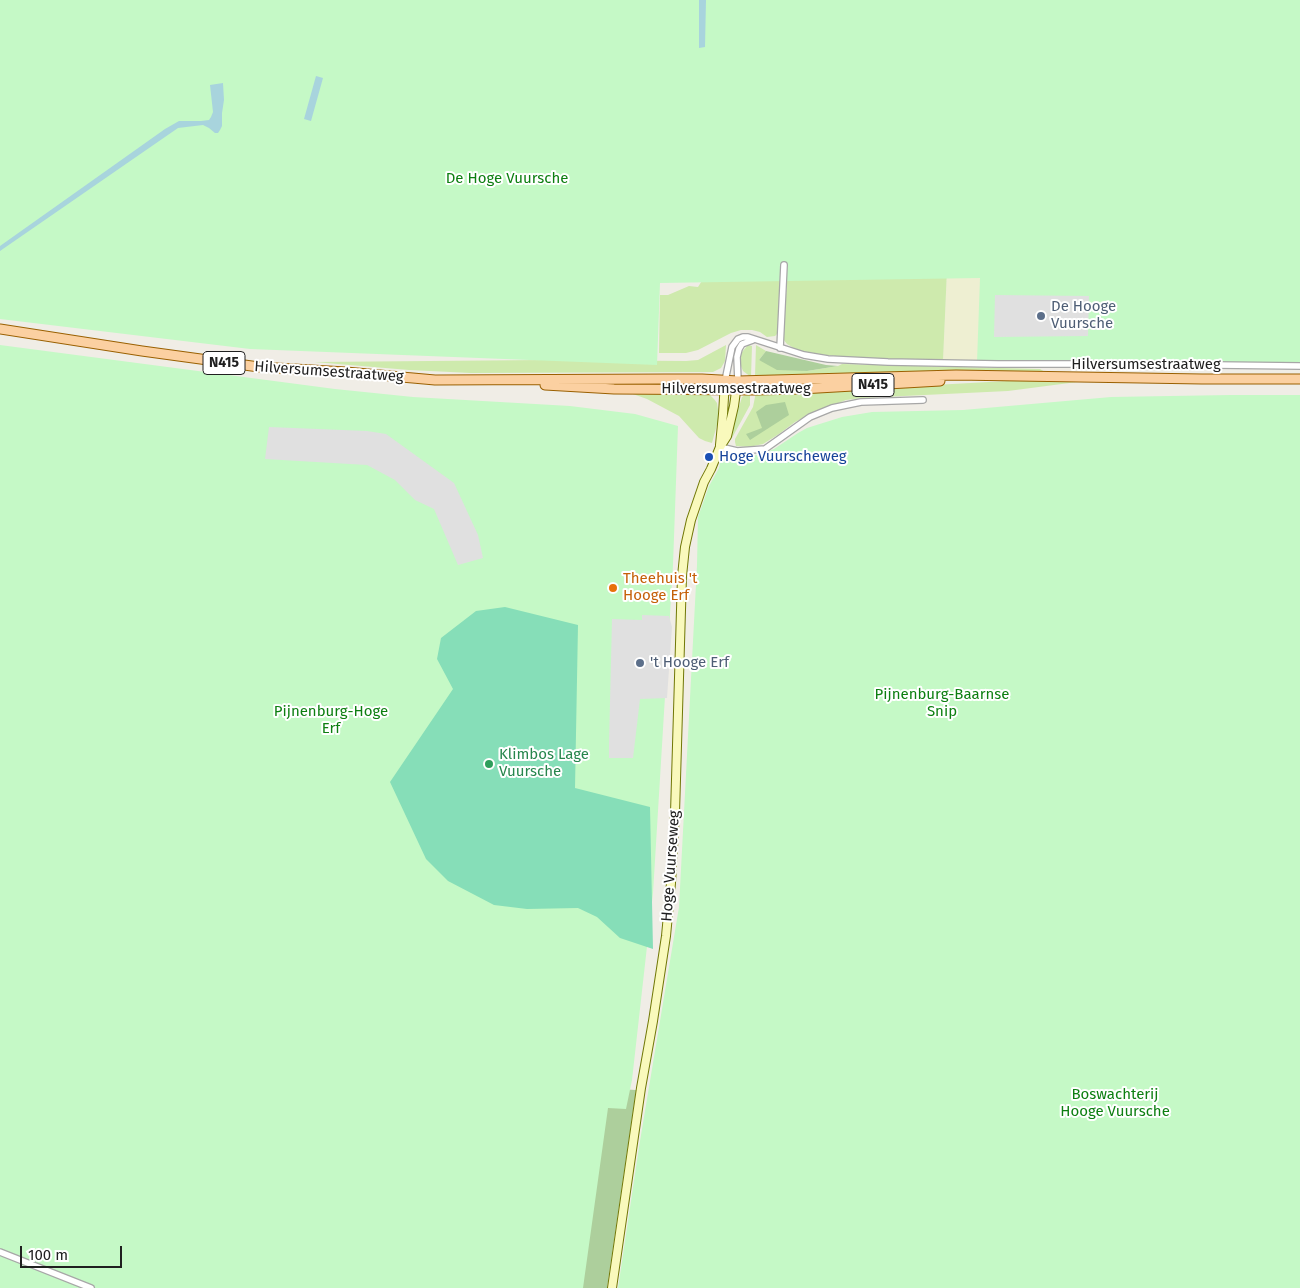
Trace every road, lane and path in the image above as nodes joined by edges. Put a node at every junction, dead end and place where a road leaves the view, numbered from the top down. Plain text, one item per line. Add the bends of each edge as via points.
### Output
1 (784, 265) dead end
2 (0, 329) edge
3 (755, 339) junction
4 (780, 348) junction
5 (1300, 366) edge
6 (1300, 379) edge
7 (724, 385) junction
8 (737, 385) junction
9 (923, 400) dead end
10 (720, 447) junction
11 (0, 1252) edge
12 (91, 1288) edge
13 (612, 1288) edge

1 - 4 street
2 - 7 main road, Hilversumsestraatweg / N415 via 259,368 614,389
3 - 4 street, Hilversumsestraatweg
3 - 7 street, Hilversumsestraatweg via 743,337 732,347
3 - 8 street, Hilversumsestraatweg via 738,349
4 - 5 street, Hilversumsestraatweg via 828,359 888,362
6 - 8 main road, Hilversumsestraatweg / N415 via 1022,376 801,389
7 - 8 main road, Hilversumsestraatweg / N415
7 - 10 street, Hoge Vuurseweg
8 - 10 street, Hoge Vuurseweg via 731,420
9 - 10 street, Hilversumsestraatweg via 861,402 832,408 810,417 765,448 737,451
10 - 13 street, Hoge Vuurseweg via 704,482 685,546 675,813 666,936
11 - 12 street

